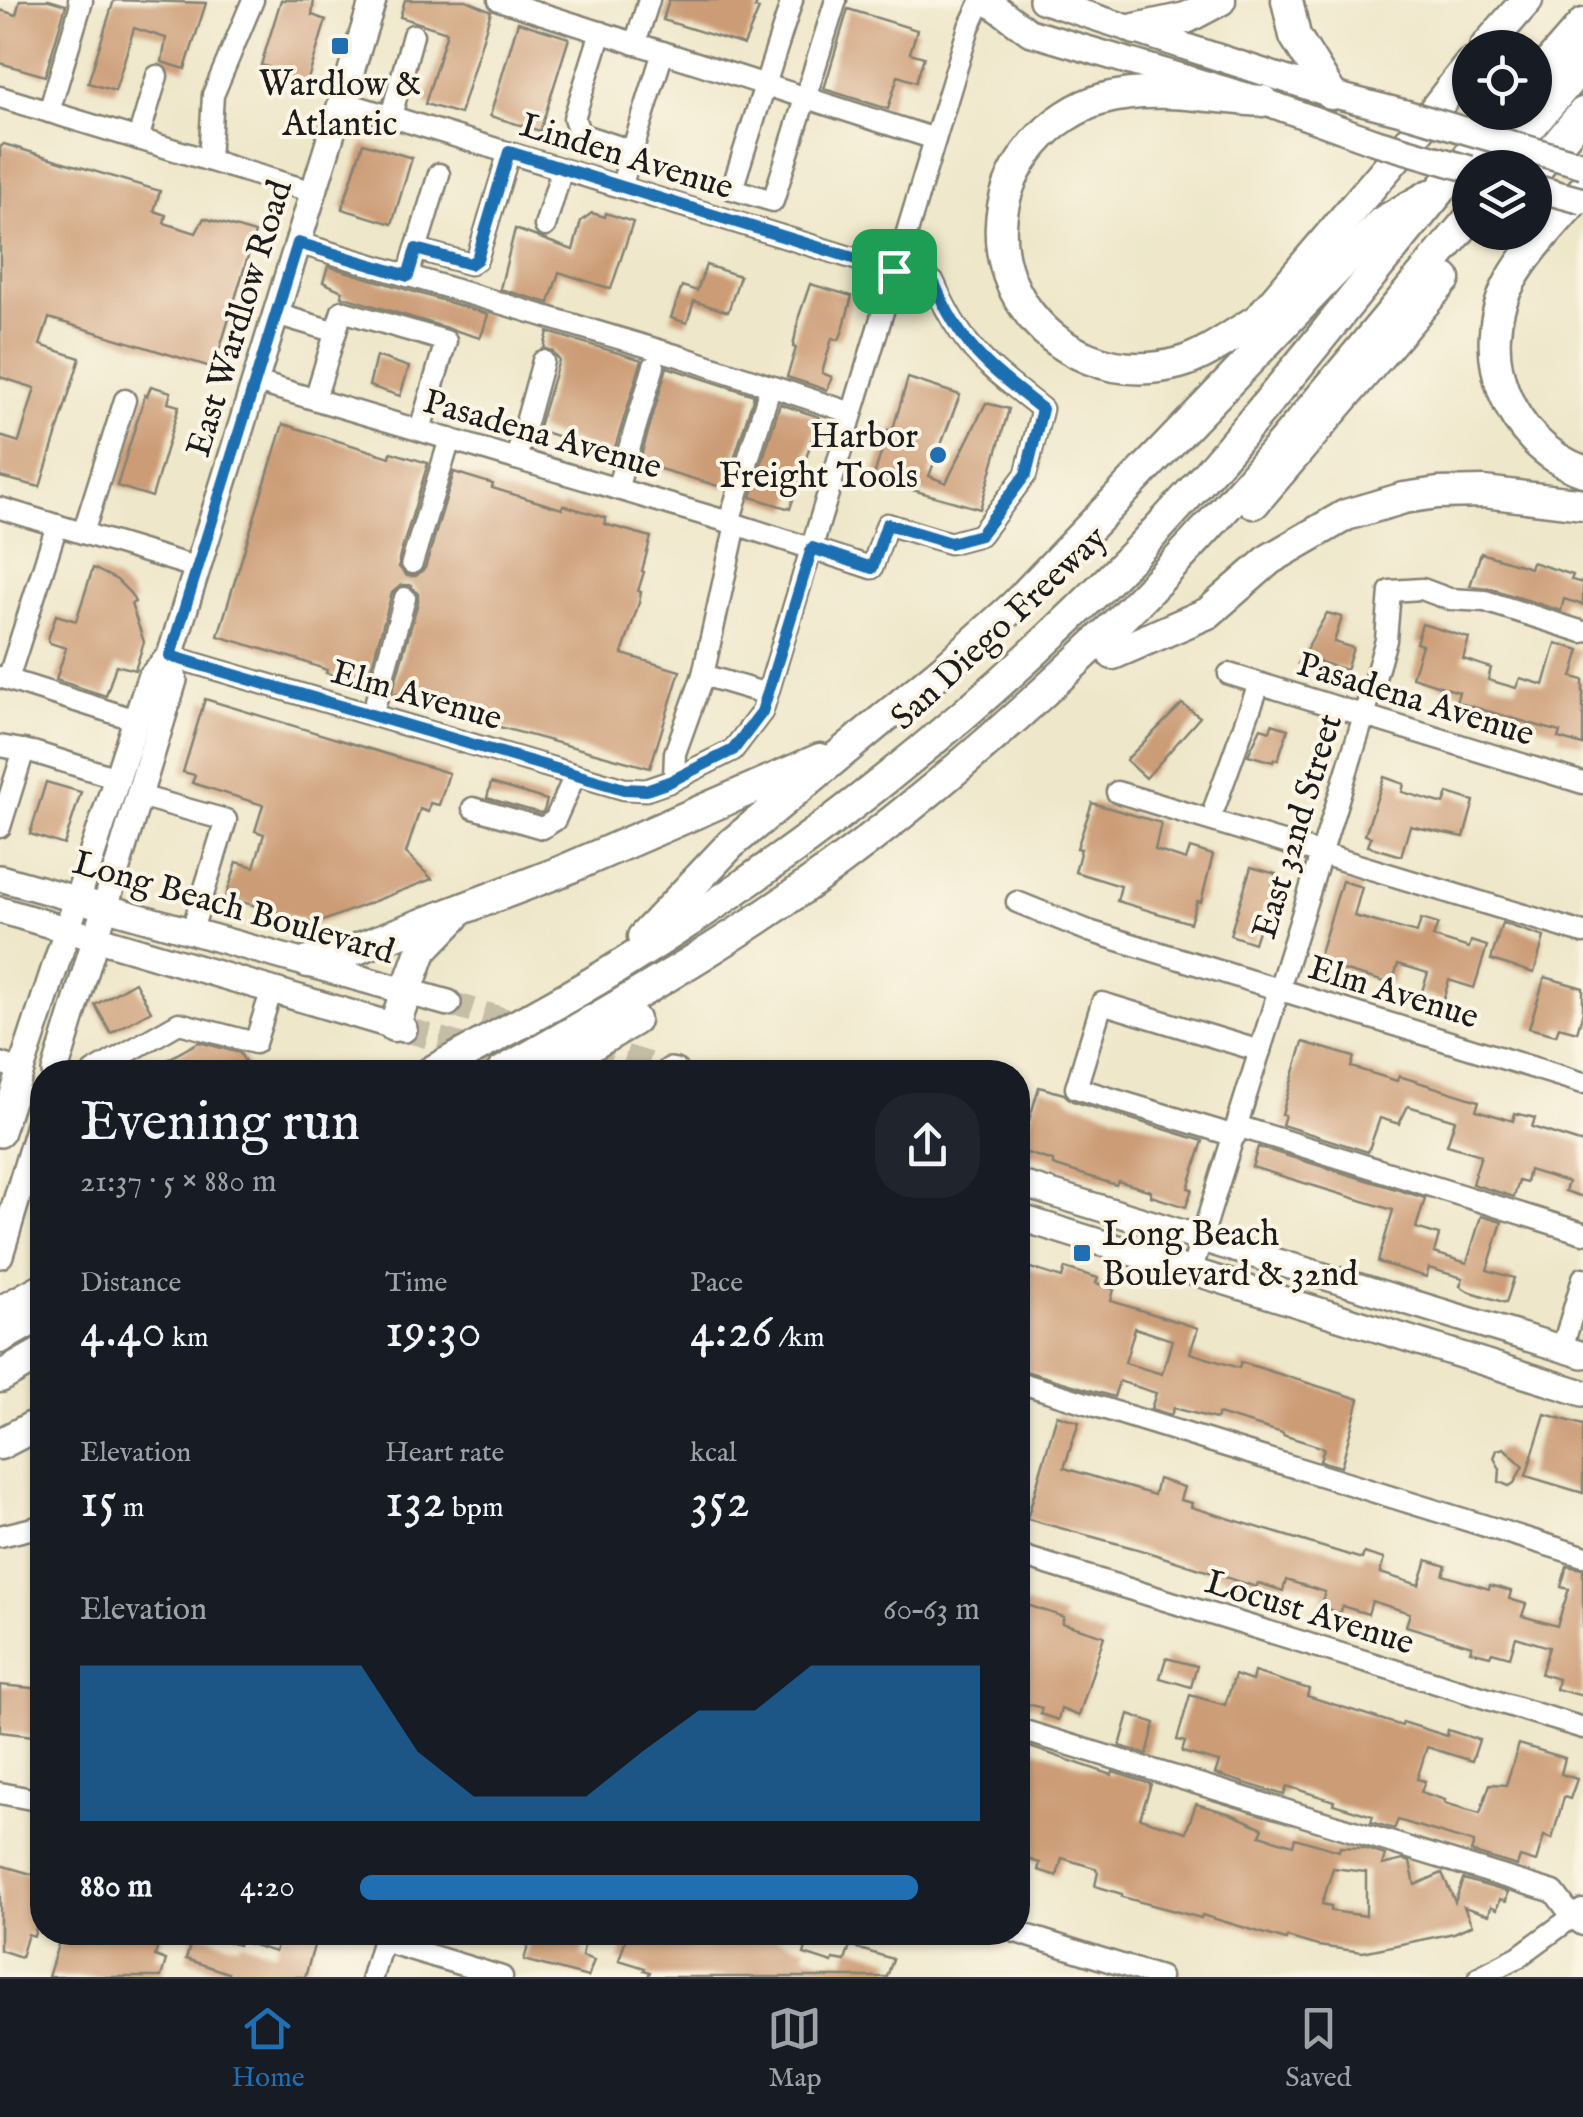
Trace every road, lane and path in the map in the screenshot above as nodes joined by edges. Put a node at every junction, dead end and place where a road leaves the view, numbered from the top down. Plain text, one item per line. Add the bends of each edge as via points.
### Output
1 (79, 0) edge
2 (253, 0) edge
3 (372, 0) edge
4 (499, 0) edge
5 (649, 0) edge
6 (792, 0) edge
7 (984, 0) edge
8 (1042, 0) edge
9 (1220, 0) edge
10 (1287, 0) edge
11 (1526, 0) edge
12 (831, 1) edge
13 (1583, 24) edge
14 (1135, 29) junction
15 (1500, 30) edge
16 (601, 32) junction
17 (413, 35) dead end
18 (635, 44) junction
19 (663, 52) junction
20 (1552, 60) edge
21 (1583, 64) edge
22 (158, 76) dead end
23 (1583, 82) edge
24 (765, 85) junction
25 (1452, 86) edge
26 (1331, 94) junction
27 (0, 97) edge
28 (805, 98) junction
29 (340, 101) junction
30 (1263, 101) junction
31 (49, 112) junction
32 (1583, 114) edge
33 (391, 116) junction
34 (138, 138) junction
35 (935, 139) junction
36 (632, 150) junction
37 (1511, 150) edge
38 (1527, 150) edge
39 (1552, 151) edge
40 (509, 152) junction
41 (208, 160) junction
42 (1452, 164) edge
43 (1583, 165) edge
44 (562, 169) junction
45 (439, 174) dead end
46 (621, 187) junction
47 (1583, 190) edge
48 (313, 192) junction
49 (1552, 193) edge
50 (1452, 196) edge
51 (1452, 198) edge
52 (1583, 201) edge
53 (545, 226) dead end
54 (1452, 239) edge
55 (298, 243) junction
56 (416, 249) junction
57 (1468, 250) edge
58 (894, 271) junction
59 (408, 276) junction
60 (276, 314) junction
61 (1259, 319) junction
62 (336, 332) junction
63 (543, 361) dead end
64 (654, 366) dead end
65 (256, 382) junction
66 (767, 398) dead end
67 (316, 399) junction
68 (125, 400) dead end
69 (852, 412) junction
70 (420, 430) junction
71 (450, 439) junction
72 (516, 458) junction
73 (1583, 472) edge
74 (617, 488) junction
75 (1583, 504) edge
76 (2, 515) edge
77 (732, 523) junction
78 (56, 525) junction
79 (83, 533) junction
80 (1078, 542) junction
81 (812, 548) junction
82 (412, 562) dead end
83 (198, 568) junction
84 (405, 598) dead end
85 (1583, 632) edge
86 (1113, 654) junction
87 (170, 656) junction
88 (1229, 674) dead end
89 (703, 676) junction
90 (4, 678) edge
91 (1259, 684) junction
92 (767, 694) junction
93 (372, 715) junction
94 (1364, 716) junction
95 (136, 720) junction
96 (0, 746) edge
97 (851, 746) junction
98 (24, 750) junction
99 (575, 774) junction
100 (117, 778) junction
101 (674, 779) junction
102 (1583, 783) edge
103 (1117, 792) dead end
104 (139, 796) junction
105 (1215, 806) dead end
106 (473, 808) dead end
107 (0, 827) edge
108 (1323, 853) junction
109 (0, 878) edge
110 (78, 898) junction
111 (1017, 902) dead end
112 (106, 906) junction
113 (465, 907) junction
114 (0, 910) edge
115 (68, 930) junction
116 (192, 930) junction
117 (1583, 933) edge
118 (96, 939) junction
119 (308, 962) junction
120 (609, 972) junction
121 (1279, 989) junction
122 (272, 990) junction
123 (404, 990) junction
124 (448, 1003) tunnel mouth
125 (399, 1027) joint
126 (1260, 1051) junction
127 (59, 1060) edge
128 (113, 1060) edge
129 (452, 1060) edge
130 (499, 1060) edge
131 (523, 1060) edge
132 (571, 1060) edge
133 (10, 1066) edge
134 (1583, 1083) edge
135 (4, 1104) edge
136 (1236, 1131) junction
137 (0, 1134) edge
138 (30, 1155) edge
139 (1030, 1188) edge
140 (1030, 1221) edge
141 (1583, 1233) edge
142 (1203, 1240) junction
143 (0, 1255) edge
144 (1192, 1269) junction
145 (1583, 1278) edge
146 (30, 1296) edge
147 (0, 1312) edge
148 (30, 1321) edge
149 (30, 1334) edge
150 (0, 1338) edge
151 (0, 1350) edge
152 (1572, 1352) edge
153 (30, 1360) edge
154 (0, 1377) edge
155 (1030, 1386) edge
156 (1583, 1392) edge
157 (30, 1428) edge
158 (0, 1444) edge
159 (30, 1529) edge
160 (0, 1536) edge
161 (1583, 1556) edge
162 (1030, 1560) edge
163 (1583, 1728) edge
164 (1030, 1733) edge
165 (0, 1793) edge
166 (30, 1799) edge
167 (1580, 1918) edge
168 (1030, 1936) edge
169 (382, 1945) edge
170 (408, 1945) edge
171 (372, 1977) edge
172 (502, 1977) edge
173 (1160, 1977) edge
174 (1480, 1977) edge

1 - 31 street
2 - 41 street via 213,96
3 - 29 main road, East Wardlow Road
4 - 16 street
5 - 18 street
6 - 24 street
7 - 30 main road via 1028,32
7 - 35 street via 969,27
8 - 14 main road
9 - 14 highway via 1186,18
10 - 26 highway via 1296,36
11 - 15 highway
12 - 28 street
13 - 20 highway
14 - 26 main road
16 - 18 street
16 - 36 street via 574,118 580,134
17 - 33 street
18 - 19 street
19 - 24 street
19 - 36 street
21 - 37 highway
22 - 34 street
23 - 38 highway
24 - 28 street
24 - 28 street via 732,189 773,201
25 - 61 highway
26 - 43 main road, bridge
27 - 31 street
28 - 35 street
29 - 33 street, Linden Avenue
29 - 48 main road, East Wardlow Road
30 - 42 main road, bridge
30 - 61 highway via 1136,92 1081,108 1023,157 1006,197 1001,236 1008,275 1025,310 1084,358 1120,368 1185,362
31 - 34 street
32 - 39 highway
33 - 40 street, Linden Avenue
34 - 41 street
35 - 58 street
36 - 46 street
40 - 44 street, Linden Avenue
40 - 56 street via 477,259 470,264
41 - 48 street
44 - 46 street, Linden Avenue
44 - 53 street
45 - 56 street
46 - 58 street, Linden Avenue
47 - 73 highway via 1510,282 1495,342 1498,376 1518,421 1549,454
48 - 55 main road, East Wardlow Road
49 - 52 main road, bridge
50 - 80 highway via 1382,222
51 - 120 highway, San Diego Freeway via 1352,302 1135,553 1002,682 813,835
54 - 131 highway via 1218,514 1006,725 920,800 759,918
55 - 59 street
55 - 60 main road, East Wardlow Road
56 - 59 street
57 - 86 highway via 1284,470
58 - 69 street
58 - 81 street, Linden Avenue via 934,283 951,324 983,363 1042,409 1026,474 980,535 950,543 887,524 872,568
59 - 69 street
60 - 62 street
60 - 65 main road, East Wardlow Road
61 - 80 highway via 1131,464
62 - 67 street
62 - 70 street via 342,311 446,341
63 - 72 street
64 - 74 street
65 - 67 street, Pasadena Avenue
65 - 83 main road, East Wardlow Road
66 - 77 street
67 - 70 street, Pasadena Avenue
68 - 79 street
69 - 81 street
70 - 71 street, Pasadena Avenue
71 - 72 street, Pasadena Avenue
71 - 82 street
72 - 74 street, Pasadena Avenue
74 - 77 street, Pasadena Avenue
75 - 86 highway via 1438,493 1346,515 1270,559 1208,613
76 - 78 street
77 - 81 street, Pasadena Avenue
77 - 89 street
78 - 79 street
78 - 90 street
79 - 83 street
80 - 97 highway
81 - 92 street
83 - 87 main road, East Wardlow Road
84 - 93 street
85 - 94 street, East 32nd Street via 1484,601 1422,589 1390,591 1386,640
86 - 132 highway via 858,871
87 - 93 street, Elm Avenue
87 - 95 main road, East Wardlow Road via 150,678
87 - 104 main road, East Wardlow Road via 174,680
88 - 91 street, Pasadena Avenue
89 - 92 street
89 - 101 street via 675,753
90 - 95 street
91 - 94 street, Pasadena Avenue
91 - 105 street
92 - 101 street via 762,712 733,750
93 - 99 street, Elm Avenue
94 - 102 street, Pasadena Avenue
94 - 108 street, East 32nd Street
95 - 100 main road, East Wardlow Road
96 - 98 street
97 - 113 highway
97 - 120 highway via 730,844
98 - 100 street
98 - 107 street
99 - 101 street, Elm Avenue via 624,789 646,790
99 - 106 street via 556,820 542,828
100 - 110 main road, East Wardlow Road
103 - 108 street
104 - 112 main road, East Wardlow Road
104 - 116 street via 226,820
108 - 117 street
108 - 121 street, East 32nd Street
109 - 110 main road, Long Beach Boulevard
110 - 112 main road, Long Beach Boulevard
110 - 115 main road, East Wardlow Road
111 - 121 street, Elm Avenue
112 - 116 main road, Long Beach Boulevard
112 - 118 main road, East Wardlow Road
113 - 119 highway
113 - 123 highway via 426,943
114 - 115 main road, Long Beach Boulevard
115 - 118 main road, Long Beach Boulevard
115 - 133 main road, East Wardlow Road
116 - 119 main road, Long Beach Boulevard
118 - 122 main road, Long Beach Boulevard
118 - 127 main road, East Wardlow Road
119 - 123 main road, Long Beach Boulevard
120 - 129 highway, San Diego Freeway
120 - 130 highway via 576,1019
121 - 126 street, East 32nd Street
121 - 134 street, Elm Avenue
122 - 125 main road, Long Beach Boulevard
122 - 128 street via 255,1043 179,1023
123 - 124 main road, Long Beach Boulevard
123 - 125 highway
126 - 136 street, East 32nd Street
126 - 136 street via 1102,1004 1076,1088
133 - 135 main road, East Wardlow Road
135 - 137 main road, East Wardlow Road
136 - 141 street
136 - 142 street, East 32nd Street
138 - 143 main road
139 - 142 main road
140 - 144 main road
142 - 144 street, East 32nd Street
142 - 152 main road
144 - 156 main road
145 - 152 street
146 - 147 highway
148 - 150 highway
149 - 151 highway
153 - 154 highway
155 - 161 street
157 - 158 highway
159 - 160 street
162 - 163 street, Locust Avenue
164 - 167 street via 1554,1892
165 - 166 street
167 - 174 street
168 - 173 street
169 - 171 street
170 - 172 street

